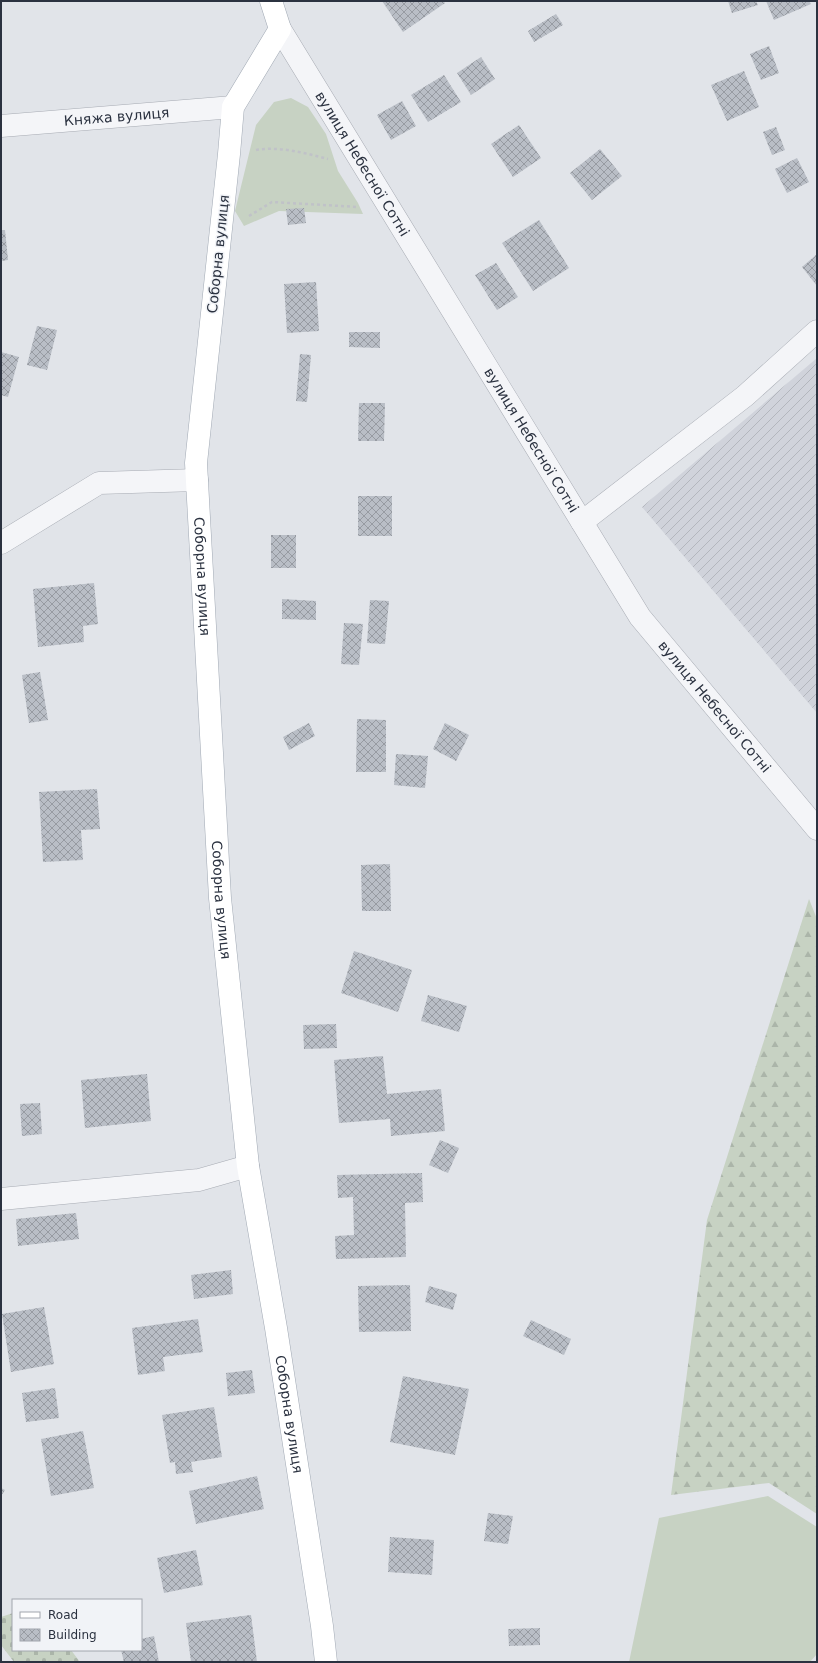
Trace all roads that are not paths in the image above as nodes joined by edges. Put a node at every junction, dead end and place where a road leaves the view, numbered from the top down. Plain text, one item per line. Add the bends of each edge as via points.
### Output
1 (271, 1) edge
2 (280, 29) junction
3 (233, 107) junction
4 (1, 126) edge
5 (817, 331) edge
6 (197, 480) junction
7 (582, 522) junction
8 (1, 542) edge
9 (817, 828) edge
10 (248, 1166) junction
11 (1, 1199) edge
12 (326, 1662) edge

1 - 2 main road
2 - 3 main road, Соборна вулиця
2 - 7 street, вулиця Небесної Сотні
3 - 4 street, Княжа вулиця
3 - 6 main road, Соборна вулиця via 196,463
5 - 7 street via 744,396
6 - 8 street via 99,483
6 - 10 main road, Соборна вулиця via 220,898
7 - 9 street, вулиця Небесної Сотні via 640,617
10 - 11 street via 199,1180
10 - 12 main road, Соборна вулиця

